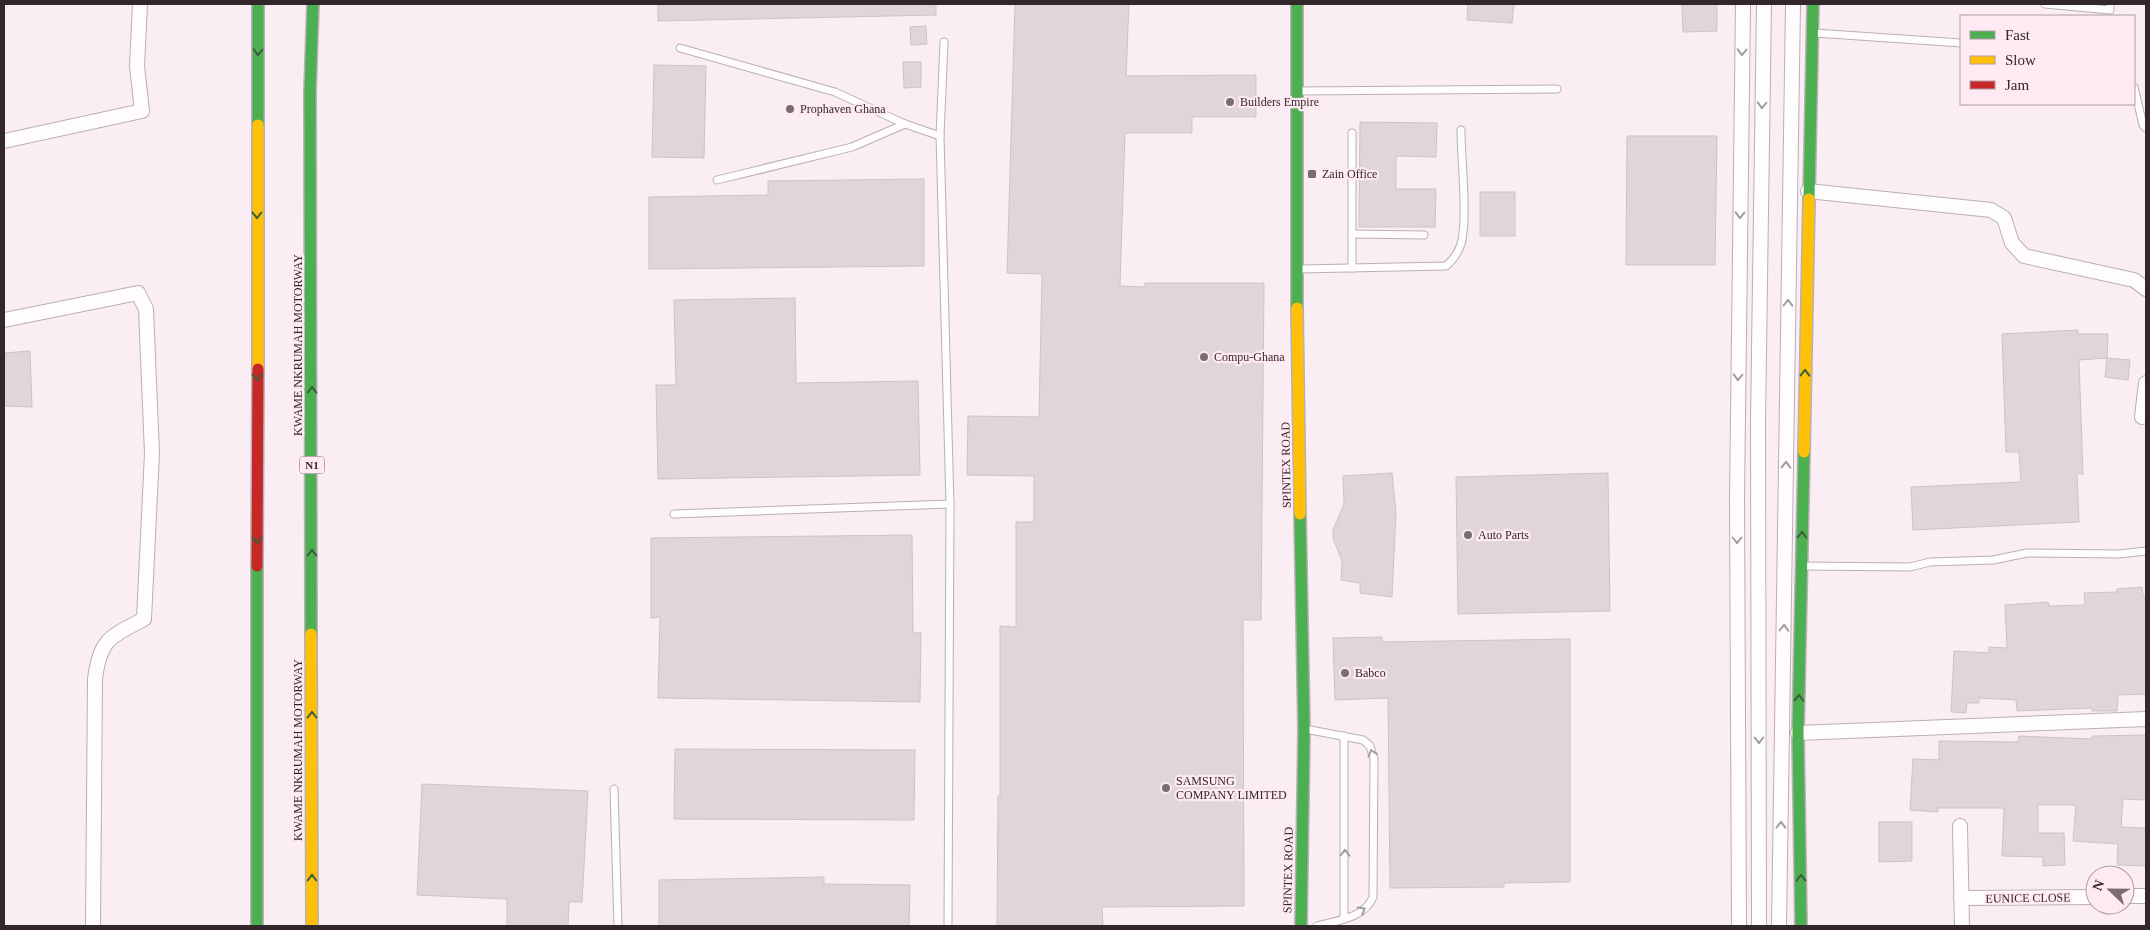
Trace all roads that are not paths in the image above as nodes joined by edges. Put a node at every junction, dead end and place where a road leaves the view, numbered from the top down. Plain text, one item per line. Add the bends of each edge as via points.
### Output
1 (140, 4) edge
2 (258, 4) edge
3 (313, 4) edge
4 (1297, 4) edge
5 (1743, 4) edge
6 (1764, 4) edge
7 (1793, 4) edge
8 (1814, 4) edge
9 (2045, 4) edge
10 (2110, 4) edge
11 (1812, 33) junction
12 (944, 42) dead end
13 (1960, 43) edge
14 (680, 48) dead end
15 (1557, 89) dead end
16 (1297, 91) junction
17 (2135, 91) edge
18 (905, 124) junction
19 (2146, 128) edge
20 (1461, 130) dead end
21 (1352, 133) dead end
22 (940, 136) junction
23 (4, 141) edge
24 (717, 180) dead end
25 (1808, 191) junction
26 (1352, 234) junction
27 (1424, 235) dead end
28 (1352, 268) junction
29 (1297, 269) junction
30 (2146, 289) edge
31 (4, 320) edge
32 (2146, 383) edge
33 (2142, 417) dead end
34 (950, 504) junction
35 (674, 514) dead end
36 (2146, 551) edge
37 (1801, 566) junction
38 (2146, 719) edge
39 (1304, 729) junction
40 (1798, 733) junction
41 (1344, 736) junction
42 (614, 789) dead end
43 (1960, 826) dead end
44 (2085, 897) edge
45 (1961, 898) junction
46 (1344, 919) junction
47 (93, 926) edge
48 (258, 926) edge
49 (312, 926) edge
50 (618, 926) edge
51 (948, 926) edge
52 (1301, 926) edge
53 (1317, 926) edge
54 (1739, 926) edge
55 (1759, 926) edge
56 (1779, 926) edge
57 (1802, 926) edge
58 (1962, 926) edge

1 - 23 street via 137,66 142,111
2 -> 48 main road
49 -> 3 main road, KWAME NKRUMAH MOTORWAY / N1 via 310,91
4 - 16 main road, SPINTEX ROAD
5 -> 54 street via 1737,499
6 -> 55 street via 1758,420
56 -> 7 street
8 - 11 main road
9 - 10 lane via 2110,10
11 - 13 lane
11 - 25 main road
12 - 22 lane
14 - 18 lane via 835,92
15 - 16 lane
16 - 29 main road, SPINTEX ROAD
17 - 19 lane
18 - 22 lane
18 - 24 lane via 852,147
20 - 28 lane via 1464,227 1454,258 1446,266
21 - 26 lane
22 - 34 lane
25 - 30 street via 1991,210 2004,218 2012,243 2024,256 2134,280
37 -> 25 main road
26 - 27 lane
26 - 28 lane
28 - 29 lane
29 - 39 main road, SPINTEX ROAD
31 - 47 street via 138,293 146,309 152,453 144,619 104,643 97,659
32 - 33 street
34 - 35 lane
34 - 51 lane
36 - 37 lane via 2119,554 2027,553 1993,560 1930,562 1910,567
40 -> 37 main road
38 - 40 street
39 - 41 lane
39 - 52 main road, SPINTEX ROAD
57 -> 40 main road
46 -> 41 lane
46 -> 41 lane via 1370,905 1373,897 1374,759 1370,746 1363,740
42 - 50 lane
43 - 45 street
44 - 45 street, EUNICE CLOSE
45 - 58 street
46 - 53 lane

